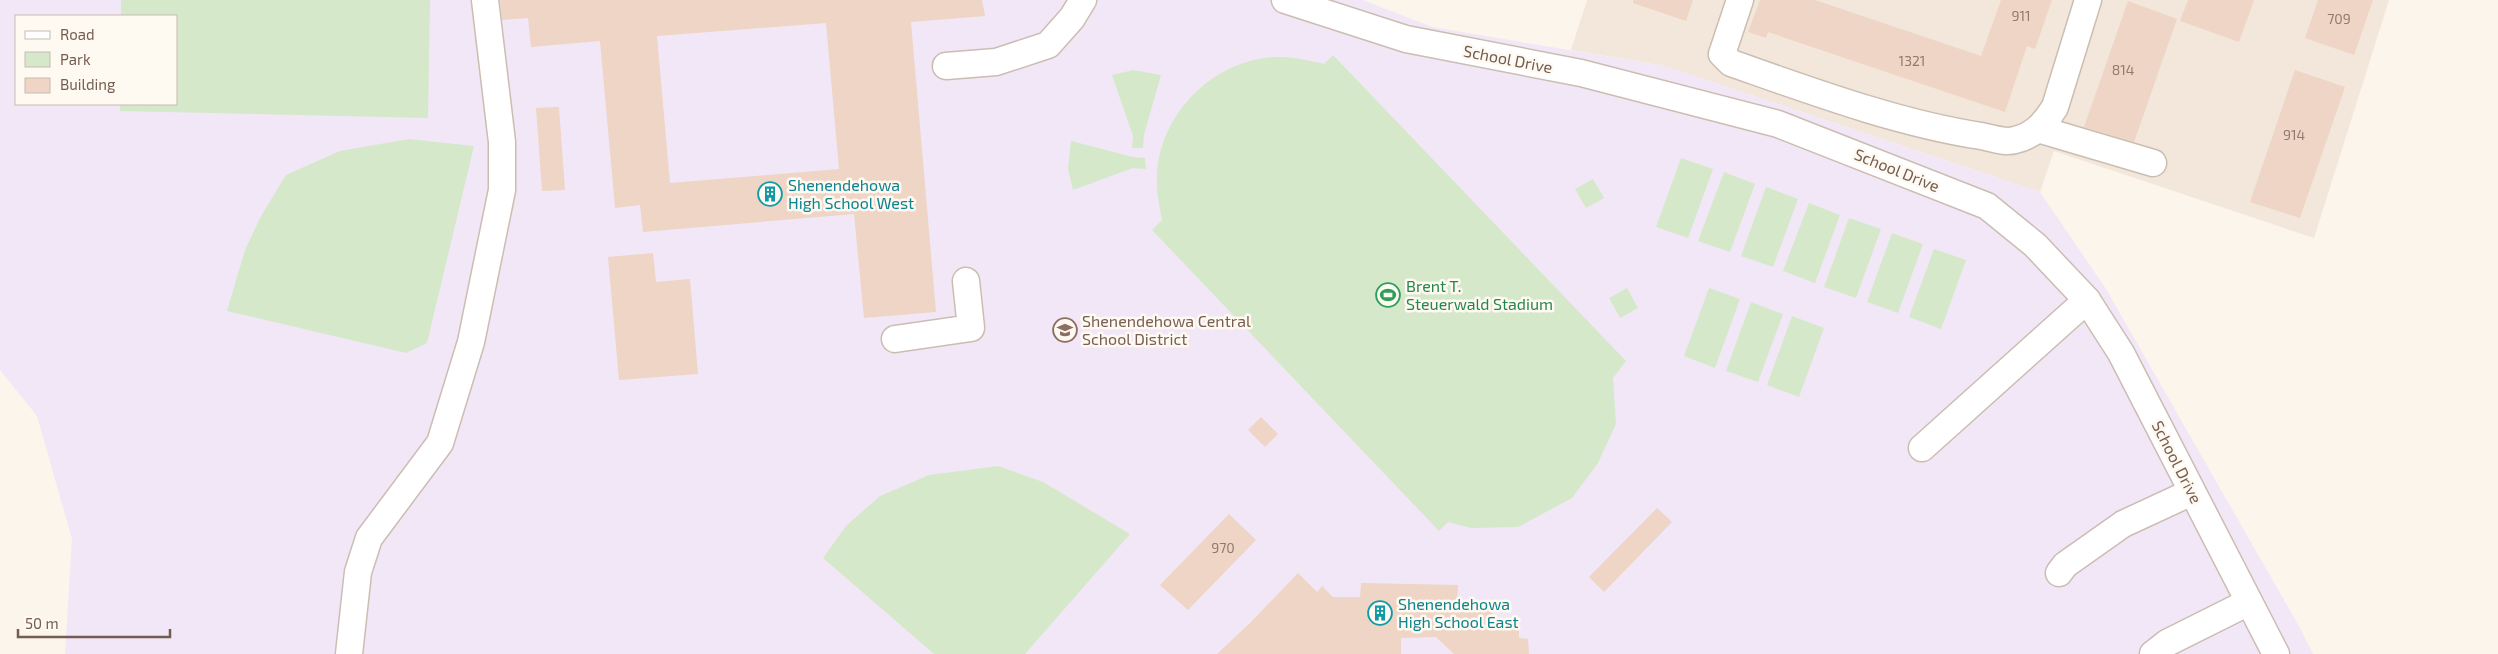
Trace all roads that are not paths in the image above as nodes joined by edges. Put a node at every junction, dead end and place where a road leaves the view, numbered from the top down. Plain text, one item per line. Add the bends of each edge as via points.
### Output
1 (485, 0) edge
2 (1083, 0) edge
3 (1285, 0) edge
4 (1740, 0) edge
5 (2088, 0) edge
6 (946, 66) dead end
7 (2038, 129) junction
8 (2153, 163) dead end
9 (966, 281) dead end
10 (2087, 300) junction
11 (895, 339) dead end
12 (1922, 448) dead end
13 (2192, 492) junction
14 (2059, 572) dead end
15 (2249, 602) junction
16 (350, 654) edge
17 (2153, 654) edge
18 (2276, 654) edge

1 - 16 street via 502,142 502,190 471,342 440,442 369,538 358,572
2 - 6 street via 1048,45 996,62
3 - 10 street, School Drive via 1406,39 1581,73 1778,124 1834,144 1987,206 2035,245
4 - 7 street via 1722,54 1731,63 1867,107 1968,134 2013,141
5 - 7 street via 2055,107
7 - 8 street
9 - 11 street via 971,328
10 - 12 street
10 - 13 street, School Drive via 2121,353
13 - 14 street via 2123,524
13 - 15 street, School Drive
15 - 17 street
15 - 18 street, School Drive

